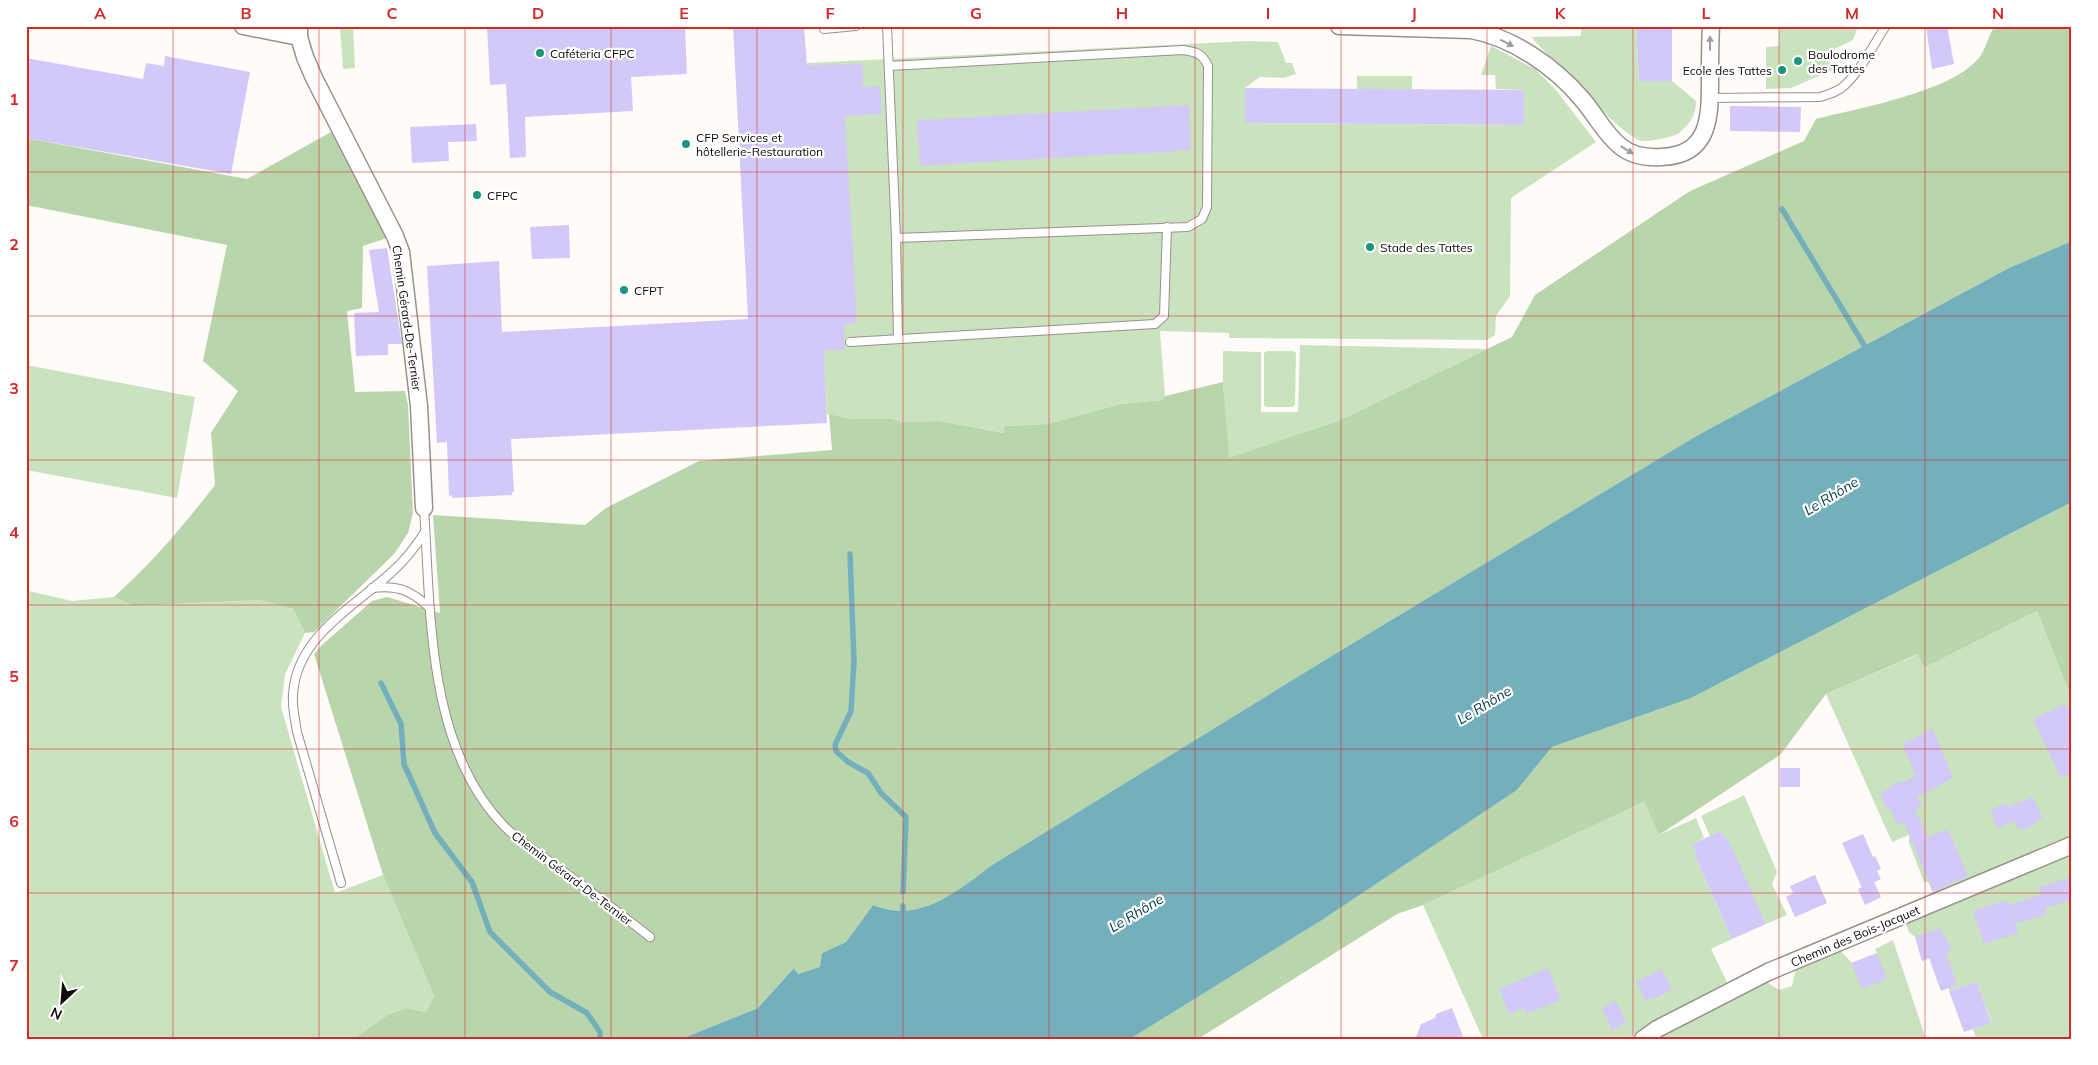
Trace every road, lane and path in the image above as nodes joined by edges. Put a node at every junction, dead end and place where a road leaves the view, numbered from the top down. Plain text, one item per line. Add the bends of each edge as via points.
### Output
1 (243, 26) edge
2 (824, 26) edge
3 (856, 26) edge
4 (888, 26) edge
5 (1339, 26) edge
6 (1710, 26) edge
7 (1886, 26) edge
8 (299, 32) edge
9 (889, 66) junction
10 (1710, 98) junction
11 (1167, 227) junction
12 (896, 238) junction
13 (898, 338) junction
14 (850, 342) dead end
15 (424, 508) joint
16 (426, 531) junction
17 (372, 588) junction
18 (429, 607) junction
19 (2072, 845) edge
20 (341, 883) dead end
21 (650, 936) dead end
22 (1644, 1039) edge

1 - 8 street, Chemin Gérard-De-Ternier
2 - 3 lane via 824,29
4 - 9 lane
5 -> 10 street via 1485,33 1543,63 1581,97 1619,146 1638,156 1676,157 1689,151 1703,136 1708,124
10 -> 6 street
7 - 10 lane via 1845,86 1833,94 1820,97
8 - 15 street, Chemin Gérard-De-Ternier via 314,78 401,252 420,406
9 - 11 lane via 1183,50 1198,52 1208,66 1208,207 1202,219 1194,225
9 - 12 lane
11 - 12 lane
11 - 13 lane via 1164,316 1155,324
12 - 13 lane
13 - 14 lane
15 - 16 lane, Chemin Gérard-De-Ternier
16 - 17 lane via 393,572
16 - 18 lane, Chemin Gérard-De-Ternier
17 - 18 lane via 391,586 406,590
17 - 20 lane via 319,635 303,658 293,694 297,732
18 - 21 lane, Chemin Gérard-De-Ternier via 437,675 451,735 482,796 504,826 517,837
19 - 22 street, Chemin des Bois-Jacquet via 1768,972 1657,1029

